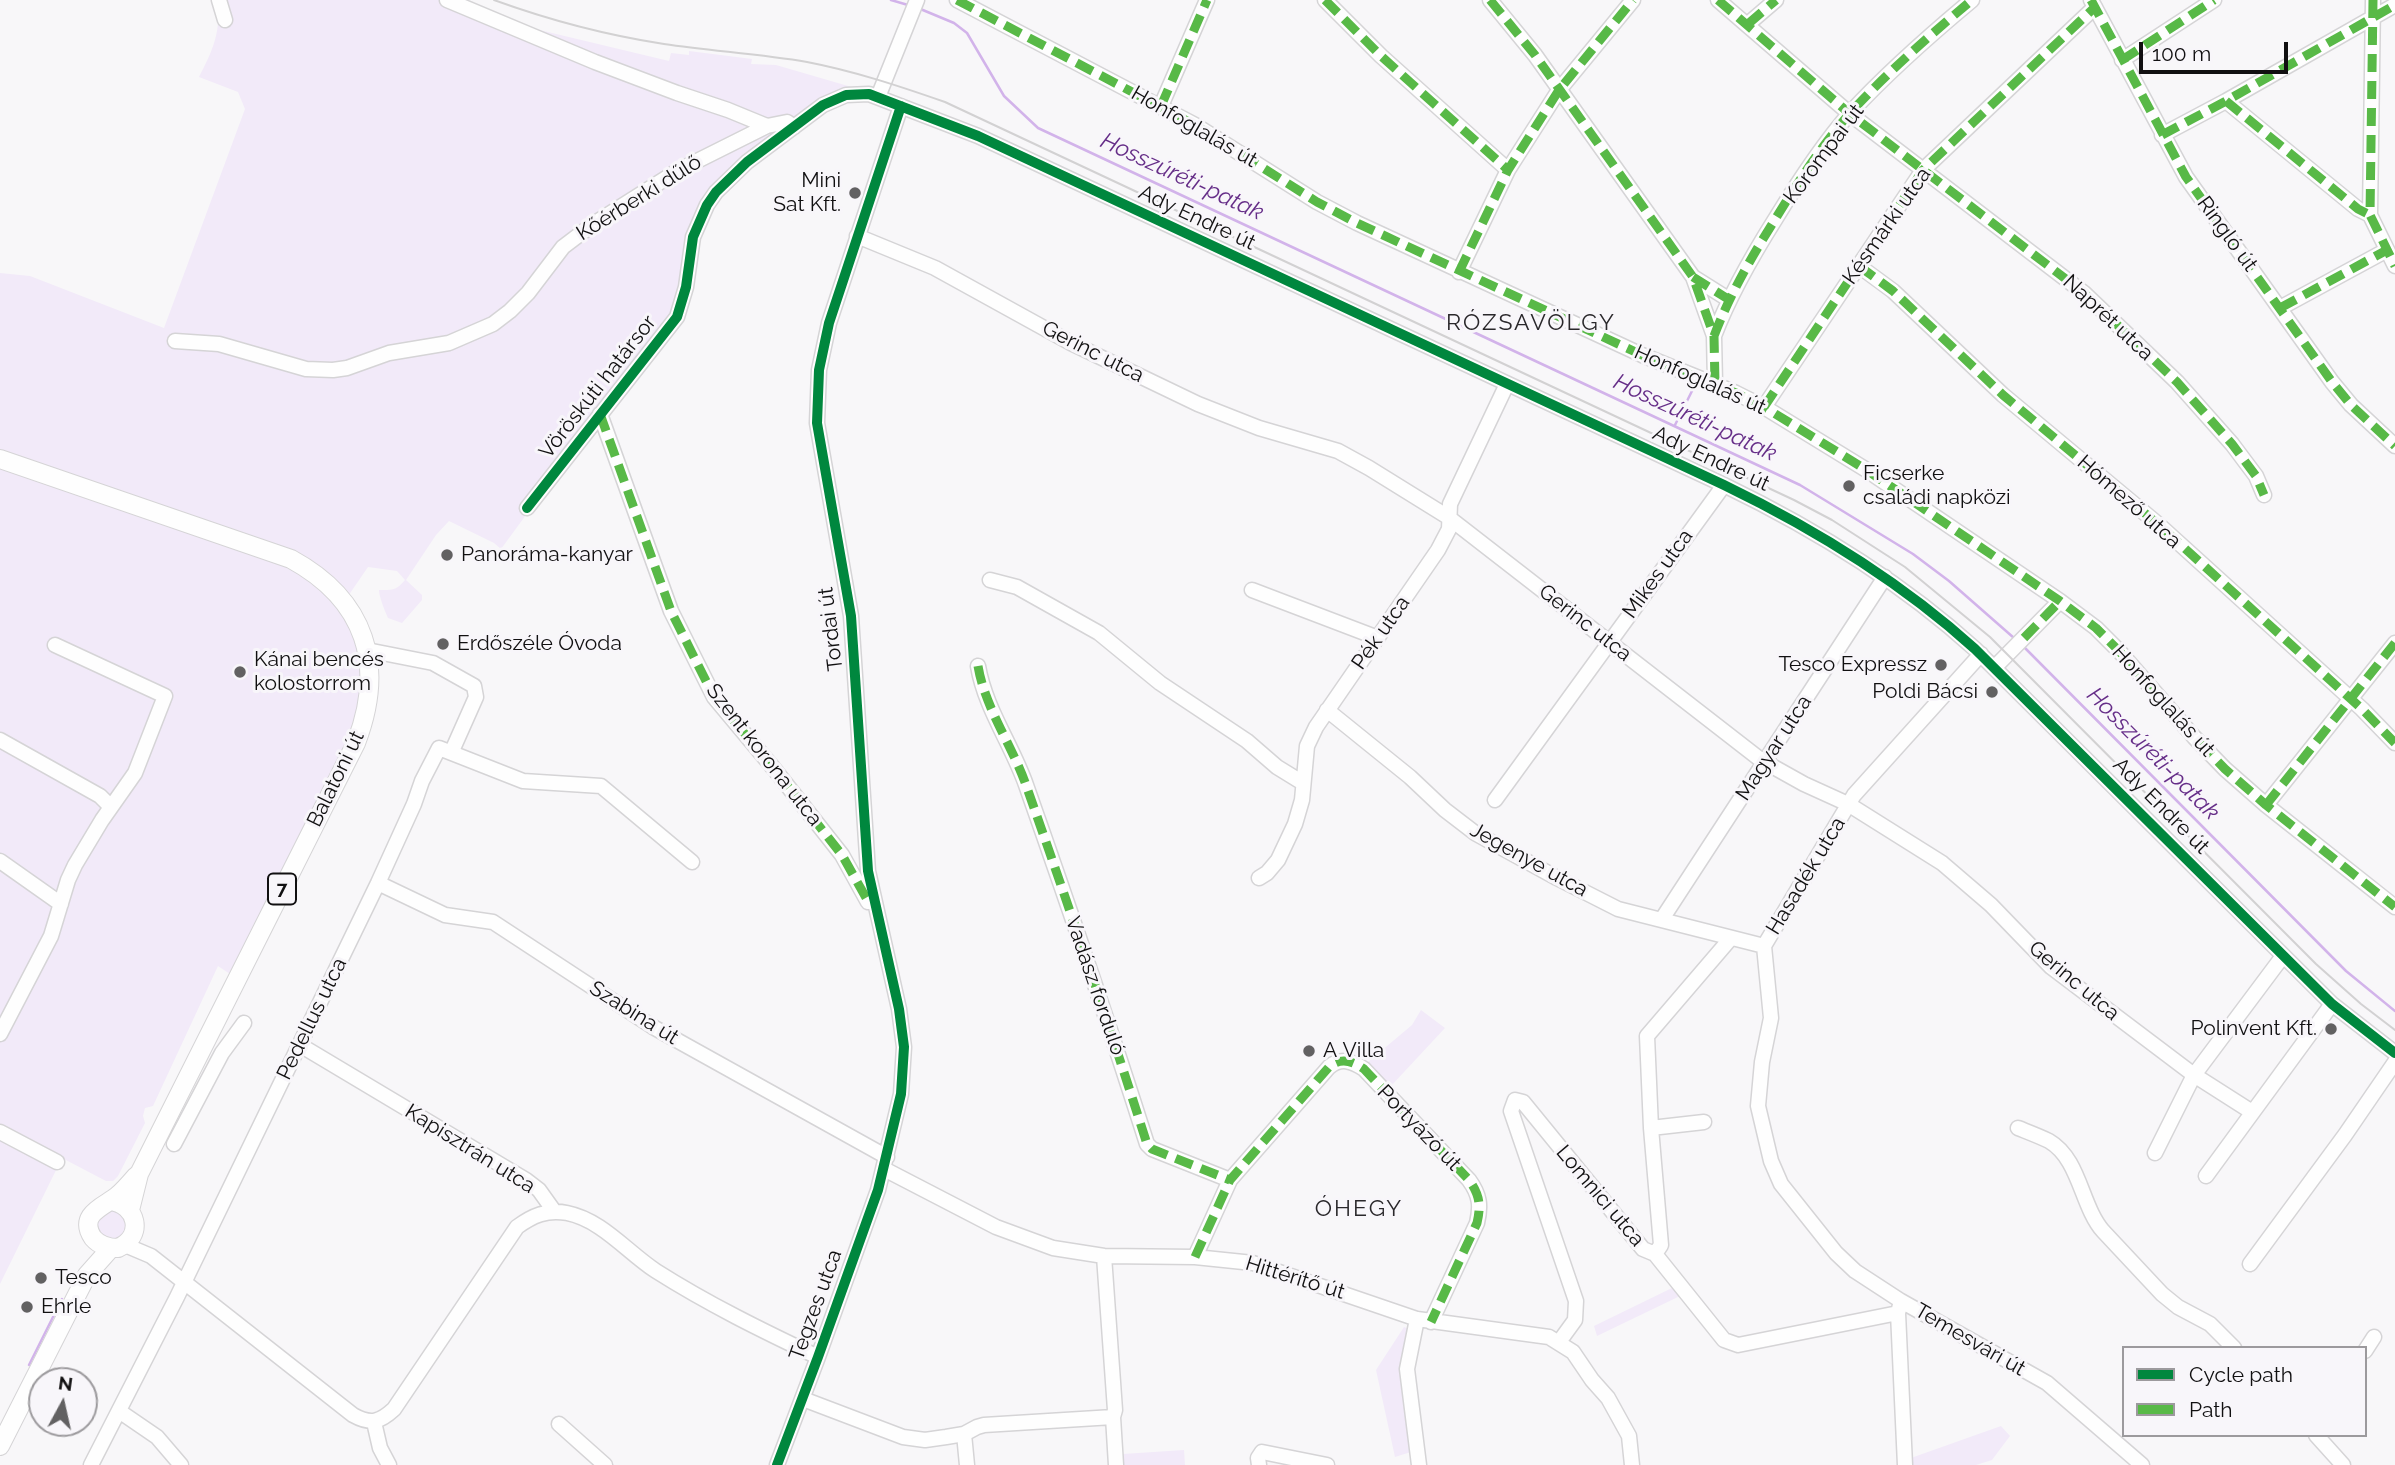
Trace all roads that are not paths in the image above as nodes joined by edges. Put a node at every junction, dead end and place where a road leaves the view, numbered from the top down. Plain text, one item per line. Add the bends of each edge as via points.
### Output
1 (219, 0) edge
2 (446, 0) edge
3 (918, 0) edge
4 (957, 0) edge
5 (1207, 0) edge
6 (1325, 0) edge
7 (1490, 0) edge
8 (1633, 0) edge
9 (1718, 0) edge
10 (1776, 0) edge
11 (1972, 0) edge
12 (2214, 0) edge
13 (2373, 0) edge
14 (2093, 4) edge
15 (2395, 5) edge
16 (2372, 18) junction
17 (225, 20) dead end
18 (1748, 24) junction
19 (2122, 60) junction
20 (1559, 90) junction
21 (878, 97) junction
22 (2226, 102) junction
23 (901, 106) junction
24 (1161, 106) junction
25 (1850, 114) junction
26 (768, 126) junction
27 (794, 127) junction
28 (2162, 135) junction
29 (1508, 170) junction
30 (1923, 170) junction
31 (2371, 215) junction
32 (857, 236) junction
33 (2387, 250) junction
34 (2395, 265) edge
35 (1859, 266) junction
36 (1459, 272) junction
37 (1693, 278) junction
38 (1728, 299) junction
39 (2280, 308) junction
40 (1714, 336) junction
41 (175, 341) dead end
42 (1715, 383) junction
43 (1507, 384) junction
44 (1764, 407) junction
45 (600, 414) junction
46 (2395, 446) edge
47 (0, 459) edge
48 (1724, 485) junction
49 (2264, 495) dead end
50 (527, 508) dead end
51 (1448, 517) junction
52 (1885, 577) junction
53 (990, 580) dead end
54 (1252, 590) dead end
55 (2060, 601) junction
56 (1378, 638) junction
57 (1609, 641) junction
58 (2395, 643) edge
59 (55, 645) dead end
60 (367, 650) junction
61 (1981, 654) junction
62 (978, 666) dead end
63 (1995, 667) junction
64 (2350, 698) junction
65 (1327, 710) junction
66 (0, 740) edge
67 (2395, 743) edge
68 (452, 751) junction
69 (1765, 762) junction
70 (1303, 783) junction
71 (1495, 800) dead end
72 (1849, 804) junction
73 (2266, 805) junction
74 (111, 807) junction
75 (0, 861) edge
76 (692, 862) dead end
77 (1259, 878) dead end
78 (378, 883) junction
79 (61, 904) junction
80 (2395, 907) edge
81 (1662, 919) junction
82 (883, 932) junction
83 (1731, 938) junction
84 (1764, 946) junction
85 (2283, 956) junction
86 (2332, 1004) junction
87 (244, 1023) dead end
88 (0, 1034) edge
89 (300, 1045) junction
90 (2395, 1053) edge
91 (2395, 1062) edge
92 (2194, 1075) junction
93 (2252, 1112) junction
94 (179, 1114) junction
95 (1704, 1122) dead end
96 (1651, 1128) junction
97 (2018, 1128) dead end
98 (0, 1132) edge
99 (174, 1144) dead end
100 (2155, 1153) dead end
101 (57, 1162) dead end
102 (885, 1163) junction
103 (139, 1174) junction
104 (2206, 1176) dead end
105 (1230, 1180) junction
106 (110, 1201) junction
107 (130, 1210) junction
108 (554, 1211) junction
109 (94, 1239) junction
110 (123, 1242) junction
111 (1655, 1254) junction
112 (1104, 1255) junction
113 (1195, 1257) junction
114 (2250, 1264) dead end
115 (87, 1275) junction
116 (184, 1281) junction
117 (1900, 1307) junction
118 (1424, 1321) junction
119 (2374, 1337) dead end
120 (1559, 1342) junction
121 (2232, 1346) edge
122 (2367, 1348) edge
123 (818, 1357) junction
124 (803, 1399) junction
125 (119, 1411) junction
126 (1113, 1417) junction
127 (374, 1422) junction
128 (559, 1424) dead end
129 (964, 1434) junction
130 (2318, 1437) edge
131 (0, 1446) edge
132 (1116, 1461) edge
133 (91, 1465) edge
134 (181, 1465) edge
135 (389, 1465) edge
136 (605, 1465) edge
137 (777, 1465) edge
138 (967, 1465) edge
139 (1259, 1465) edge
140 (1327, 1465) edge
141 (1419, 1465) edge
142 (1632, 1465) edge
143 (1905, 1465) edge
144 (2142, 1465) edge
145 (2343, 1465) edge

1 - 17 street
2 - 26 street, Kőérberki dűlő
3 - 21 street
4 - 24 street, Honfoglalás út
5 - 24 street
6 - 29 street
7 - 20 street
8 - 20 street
9 - 18 street, Naprét utca
10 - 18 street
11 - 25 street, Korompai út
12 - 19 street
13 - 16 street
14 - 19 street, Ringló út
14 - 30 street, Késmárki utca
15 - 16 street
16 - 22 street
16 - 31 street
18 - 25 street, Naprét utca
19 - 28 street, Ringló út
20 - 29 street
20 - 37 street
21 - 23 street, Ady Endre út
21 - 27 street, Vöröskúti határsor via 862,93 834,99
22 - 28 street
22 - 31 street
23 - 32 street, Tordai út
23 - 43 street, Ady Endre út via 978,136
24 - 36 street, Honfoglalás út via 1317,202
25 - 30 street, Naprét utca
25 - 38 street, Korompai út via 1794,188
26 - 27 street, Kőérberki dűlő via 788,122
26 - 41 street, Kőérberki dűlő via 680,170 592,225 563,247 510,311 493,324 449,343 389,353 333,370 306,369 219,344
27 - 45 street, Vöröskúti határsor via 747,162 707,205 693,237 677,317
28 - 39 street, Ringló út via 2186,177
29 - 36 street
30 - 35 street, Késmárki utca
30 - 49 street, Naprét utca via 2093,302 2177,382 2256,476
31 - 33 street
32 - 51 street, Gerinc utca via 935,268 1071,343 1198,404 1338,451
32 - 82 street, Tordai út via 822,352 817,423 851,616 867,863
33 - 34 street
33 - 39 street
35 - 44 street, Késmárki utca
35 - 64 street, Hómező utca via 1893,291 2003,395 2159,525
36 - 42 street, Honfoglalás út
37 - 38 street
37 - 40 street
38 - 40 street, Korompai út
39 - 46 street, Ringló út via 2344,397
40 - 42 street
42 - 44 street, Honfoglalás út
43 - 48 street, Ady Endre út
43 - 51 street, Pék utca
44 - 55 street, Honfoglalás út via 1865,469
45 - 50 street, Vöröskúti határsor
45 - 82 street, Szent korona utca via 674,620 714,697 842,855
47 - 60 main road, Balatoni út / 7 via 291,559 325,582 344,602
48 - 52 street, Ady Endre út
48 - 57 street, Mikes utca
51 - 56 street, Pék utca via 1438,550
51 - 57 street, Gerinc utca
52 - 61 street, Ady Endre út
52 - 69 street, Magyar utca
53 - 70 street via 1017,587 1099,633 1160,683
54 - 56 street
55 - 63 street
55 - 73 street, Honfoglalás út via 2096,628 2194,737
56 - 65 street, Pék utca
57 - 69 street, Gerinc utca
57 - 71 street, Mikes utca
58 - 64 street
59 - 74 street via 165,696 135,773
60 - 68 street via 433,663 474,686 476,696
60 - 94 main road, Balatoni út / 7 via 369,692 356,743
61 - 63 street, Ady Endre út
61 - 72 street, Hasadék utca
62 - 105 street, Vadász forduló via 981,685 1017,759 1147,1144
63 - 85 street, Ady Endre út
64 - 67 street, Hómező utca
64 - 73 street
65 - 70 street, Pék utca via 1309,740
65 - 81 street, Jegenye utca via 1485,839 1618,909
66 - 74 street via 100,796
68 - 76 street via 523,781 601,786
68 - 78 street, Pedellus utca via 436,751
69 - 72 street, Gerinc utca
69 - 81 street, Magyar utca
70 - 77 street, Pék utca via 1292,833 1278,860
72 - 84 street, Hasadék utca
72 - 92 street, Gerinc utca via 1959,877 2051,967
73 - 80 street, Honfoglalás út
74 - 79 street via 75,865
75 - 79 street
78 - 89 street, Pedellus utca
78 - 102 street, Szabina út via 445,915 493,922 653,1027
79 - 88 street via 51,936
81 - 83 street, Jegenye utca
82 - 102 street, Tordai út via 904,1047 901,1094
83 - 84 street, Jegenye utca
83 - 96 street, Lomnici utca via 1647,1036
84 - 117 street, Hasadék utca via 1771,1018 1758,1106 1771,1161 1781,1184 1836,1253
85 - 86 street, Ady Endre út
85 - 92 street
86 - 90 street, Ady Endre út
86 - 93 street
87 - 94 street
89 - 108 street, Kapisztrán utca via 526,1180
89 - 116 street, Pedellus utca
91 - 114 street
92 - 93 street, Gerinc utca
92 - 100 street
93 - 104 street
94 - 99 street
94 - 103 main road, Balatoni út / 7
95 - 96 street
96 - 111 street, Lomnici utca via 1661,1245
97 - 121 street via 2059,1149 2095,1223 2162,1294 2210,1324
98 - 101 street
102 - 112 street, Hittérítő út via 1028,1241
102 - 123 street, Tegzes utca
103 - 106 main road, Balatoni út / 7
103 - 107 main road, Balatoni út / 7
105 - 113 street
105 - 118 street, Portyázó út via 1329,1067 1345,1061 1364,1069 1469,1180 1478,1197 1476,1223
106 - 107 main road
106 - 109 main road, Balatoni út / 7 via 91,1215
107 - 110 main road, Balatoni út / 7 via 136,1224
108 - 123 street, Kapisztrán utca via 589,1220 677,1283
108 - 127 street via 533,1216 517,1227 394,1409
109 - 110 main road via 101,1245
109 - 115 main road, Balatoni út / 7
110 - 115 main road, Balatoni út / 7
110 - 116 street
111 - 117 street, Temesvári út via 1724,1340 1738,1345
111 - 120 street, Lomnici utca via 1643,1249 1523,1102 1515,1100 1511,1111 1576,1301 1575,1320
112 - 113 street, Hittérítő út
112 - 126 street
113 - 118 street, Hittérítő út via 1253,1263
115 - 131 main road, Balatoni út / 7
116 - 125 street, Pedellus utca
116 - 127 street via 354,1415
117 - 143 street
117 - 144 street, Temesvári út via 2047,1383
118 - 120 street, Hittérítő út
118 - 141 street, Portyázó út via 1408,1369
119 - 122 street
120 - 142 street via 1573,1352 1608,1398 1629,1436
123 - 124 street, Tegzes utca
124 - 129 street via 903,1437 925,1440
124 - 137 street, Tegzes utca
125 - 133 street, Pedellus utca
125 - 134 street via 157,1437
126 - 129 street via 984,1425
126 - 132 street
127 - 135 street
128 - 136 street
129 - 138 street
130 - 145 street
139 - 140 street via 1262,1452

